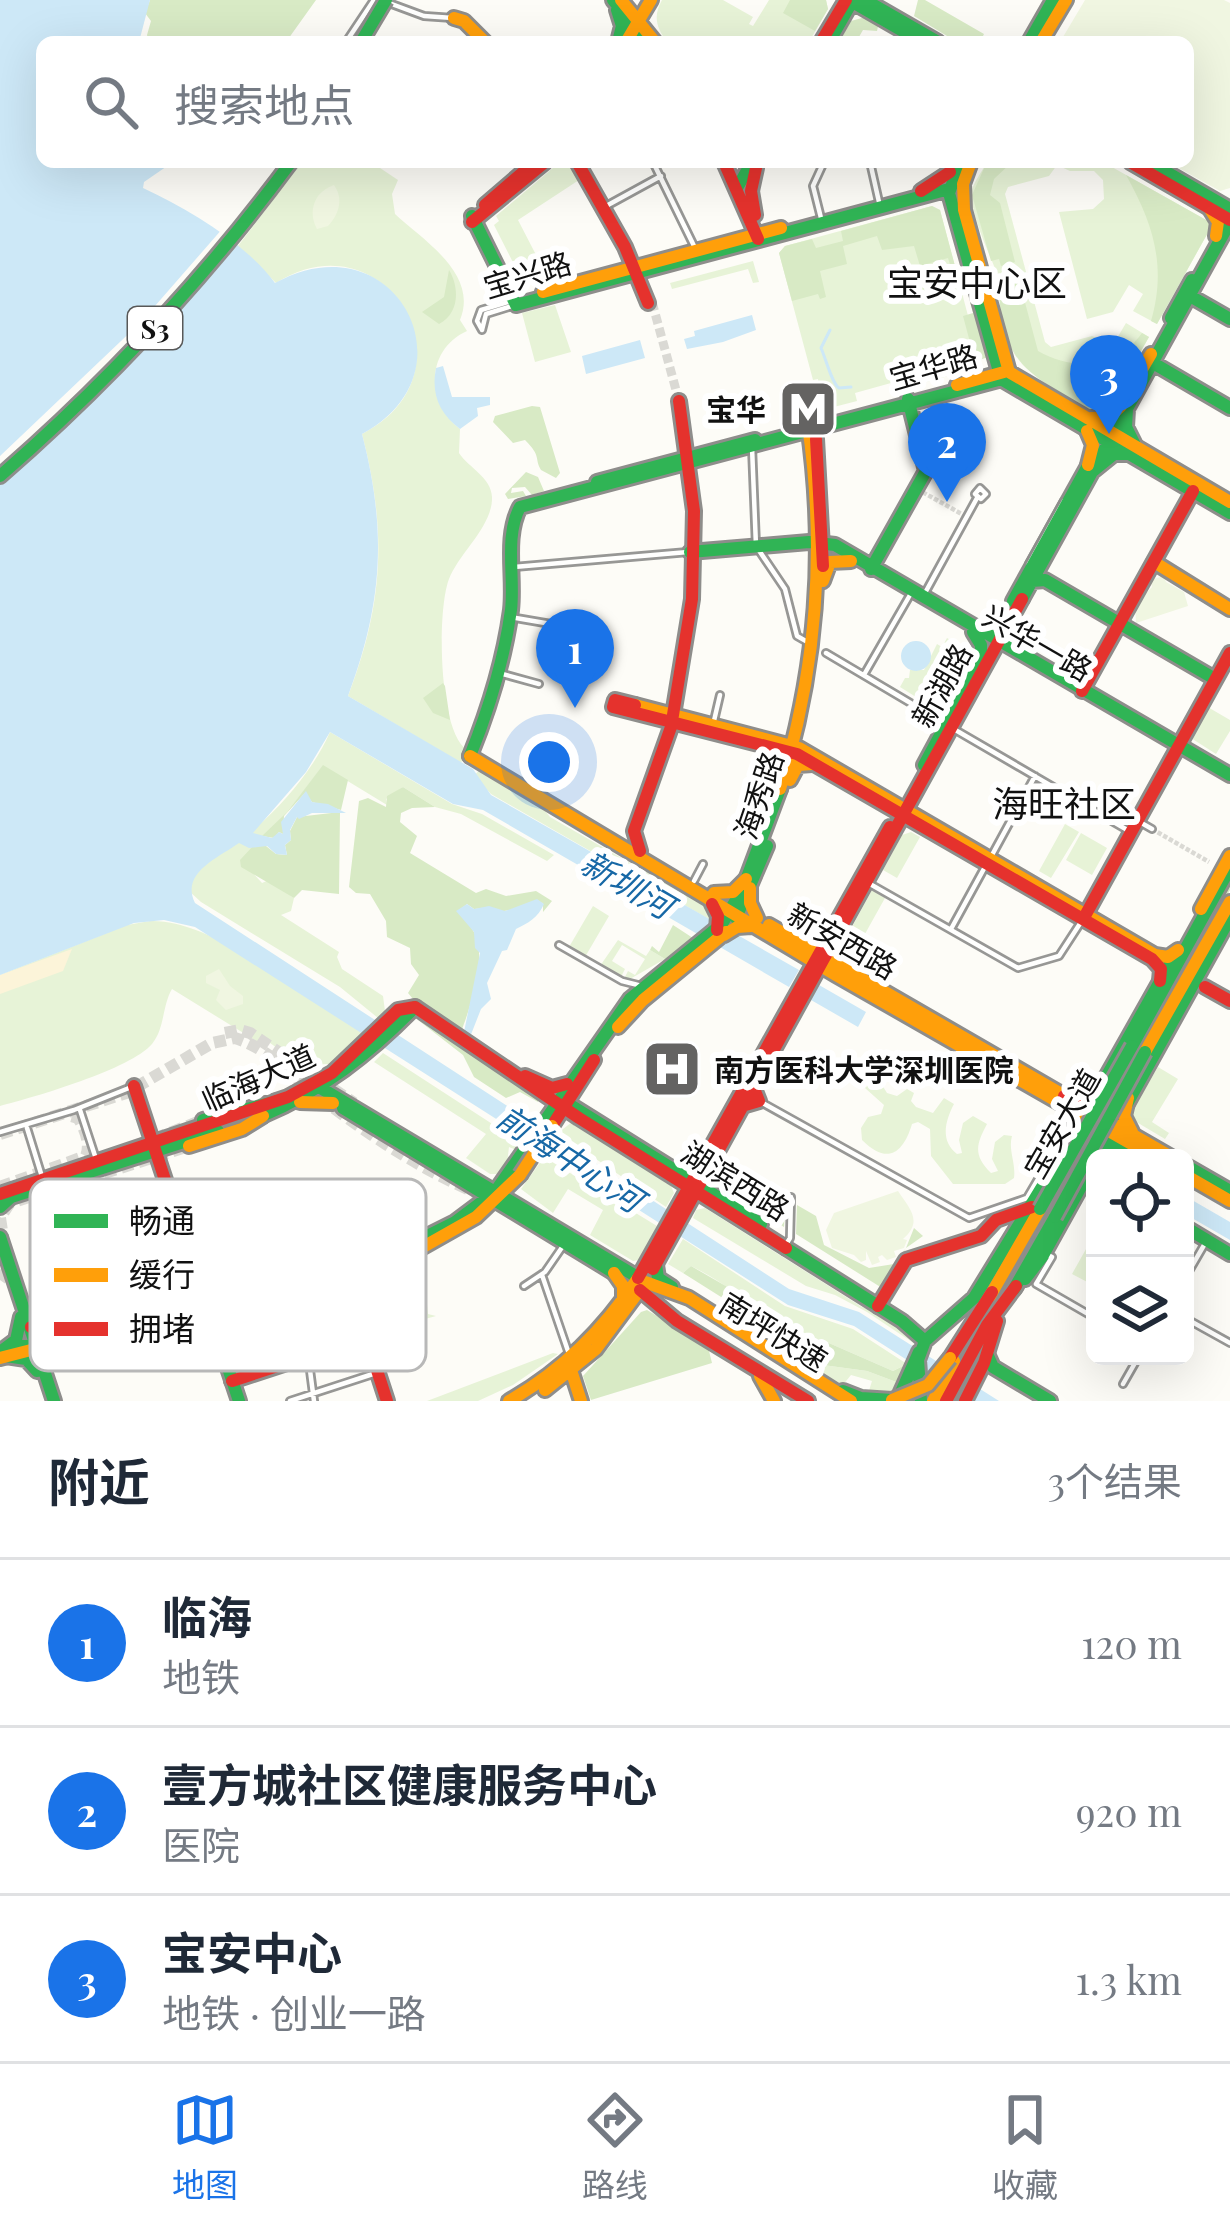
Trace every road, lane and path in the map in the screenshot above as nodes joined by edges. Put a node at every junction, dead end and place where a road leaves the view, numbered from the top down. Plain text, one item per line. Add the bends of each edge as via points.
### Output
1 (374, 0) edge
2 (385, 0) edge
3 (396, 0) edge
4 (618, 0) edge
5 (644, 0) edge
6 (836, 0) edge
7 (856, 0) edge
8 (1053, 0) edge
9 (1066, 0) edge
10 (881, 14) junction
11 (454, 18) joint
12 (837, 21) junction
13 (631, 33) edge
14 (350, 36) edge
15 (364, 36) edge
16 (375, 36) edge
17 (475, 36) edge
18 (651, 36) edge
19 (828, 36) edge
20 (913, 36) edge
21 (926, 36) edge
22 (1032, 36) edge
23 (1045, 36) edge
24 (275, 168) edge
25 (286, 168) edge
26 (529, 168) edge
27 (538, 168) edge
28 (582, 168) edge
29 (582, 168) edge
30 (656, 168) edge
31 (733, 168) edge
32 (751, 168) edge
33 (754, 168) edge
34 (821, 168) edge
35 (871, 168) edge
36 (958, 168) edge
37 (961, 168) edge
38 (964, 168) edge
39 (1142, 168) edge
40 (1158, 168) edge
41 (661, 176) junction
42 (740, 185) junction
43 (950, 187) junction
44 (922, 194) junction
45 (1230, 199) edge
46 (878, 202) junction
47 (1209, 202) junction
48 (608, 205) junction
49 (954, 214) junction
50 (755, 215) junction
51 (821, 218) junction
52 (474, 219) junction
53 (1227, 223) edge
54 (968, 227) junction
55 (760, 237) junction
56 (629, 249) junction
57 (696, 251) junction
58 (658, 264) junction
59 (637, 270) junction
60 (616, 276) junction
61 (1190, 296) junction
62 (648, 297) junction
63 (518, 302) junction
64 (1175, 316) junction
65 (1230, 319) edge
66 (1153, 363) junction
67 (1002, 375) junction
68 (677, 401) tunnel mouth
69 (909, 402) junction
70 (1230, 407) edge
71 (1124, 408) junction
72 (1083, 422) junction
73 (811, 428) junction
74 (1108, 436) junction
75 (752, 447) junction
76 (1135, 452) junction
77 (687, 461) junction
78 (0, 464) edge
79 (1090, 468) junction
80 (1169, 472) junction
81 (0, 476) edge
82 (818, 489) junction
83 (1193, 491) junction
84 (977, 498) dead end
85 (1230, 502) edge
86 (823, 512) junction
87 (1230, 513) edge
88 (820, 542) junction
89 (756, 546) junction
90 (692, 552) junction
91 (851, 557) junction
92 (1154, 562) junction
93 (514, 567) junction
94 (871, 569) junction
95 (1035, 578) junction
96 (823, 581) junction
97 (916, 596) junction
98 (1230, 609) edge
99 (510, 617) junction
100 (1005, 623) junction
101 (1120, 623) junction
102 (550, 624) dead end
103 (974, 630) junction
104 (995, 642) junction
105 (812, 644) junction
106 (826, 653) dead end
107 (1015, 653) junction
108 (1230, 653) edge
109 (985, 660) junction
110 (499, 674) junction
111 (863, 675) junction
112 (1215, 679) junction
113 (538, 684) dead end
114 (1081, 692) junction
115 (676, 694) junction
116 (720, 695) dead end
117 (614, 704) dead end
118 (646, 712) junction
119 (670, 718) junction
120 (801, 724) junction
121 (702, 725) junction
122 (949, 726) junction
123 (665, 740) junction
124 (766, 741) junction
125 (1177, 747) junction
126 (795, 750) junction
127 (817, 761) junction
128 (1035, 776) junction
129 (788, 777) junction
130 (1230, 778) edge
131 (904, 808) junction
132 (577, 818) junction
133 (1134, 826) junction
134 (894, 827) junction
135 (1152, 829) tunnel mouth
136 (612, 835) junction
137 (640, 851) junction
138 (1230, 856) edge
139 (988, 861) junction
140 (704, 864) dead end
141 (1223, 868) edge
142 (694, 881) junction
143 (868, 883) junction
144 (748, 884) junction
145 (711, 896) junction
146 (1230, 902) edge
147 (736, 910) junction
148 (1084, 916) junction
149 (1230, 919) edge
150 (757, 923) junction
151 (723, 929) junction
152 (950, 930) junction
153 (1107, 930) junction
154 (834, 936) junction
155 (559, 944) dead end
156 (707, 946) junction
157 (798, 946) junction
158 (1182, 949) junction
159 (1200, 956) junction
160 (820, 959) junction
161 (842, 972) junction
162 (1199, 972) junction
163 (622, 981) junction
164 (807, 981) junction
165 (1160, 981) junction
166 (644, 984) junction
167 (1205, 987) junction
168 (1187, 992) junction
169 (630, 999) junction
170 (1230, 1001) edge
171 (415, 1007) joint
172 (1139, 1049) junction
173 (492, 1057) junction
174 (353, 1062) junction
175 (343, 1075) junction
176 (525, 1076) junction
177 (576, 1080) junction
178 (1104, 1081) junction
179 (134, 1086) joint
180 (753, 1086) junction
181 (315, 1088) junction
182 (540, 1092) junction
183 (1130, 1094) junction
184 (1063, 1100) junction
185 (759, 1101) junction
186 (339, 1102) junction
187 (561, 1102) junction
188 (283, 1103) junction
189 (742, 1107) junction
190 (80, 1108) junction
191 (1086, 1113) junction
192 (581, 1115) junction
193 (263, 1116) junction
194 (203, 1120) tunnel mouth
195 (549, 1123) junction
196 (1106, 1124) junction
197 (26, 1125) junction
198 (0, 1132) edge
199 (1075, 1133) junction
200 (1134, 1141) junction
201 (716, 1145) junction
202 (189, 1146) tunnel mouth
203 (154, 1147) junction
204 (1099, 1149) edge
205 (1117, 1149) edge
206 (1144, 1149) edge
207 (1152, 1149) edge
208 (1060, 1151) junction
209 (97, 1162) junction
210 (706, 1163) junction
211 (1194, 1170) edge
212 (672, 1172) junction
213 (514, 1175) junction
214 (1086, 1177) edge
215 (43, 1179) edge
216 (46, 1179) edge
217 (57, 1179) edge
218 (165, 1179) edge
219 (1194, 1180) edge
220 (475, 1185) junction
221 (693, 1186) junction
222 (1230, 1191) edge
223 (495, 1197) junction
224 (791, 1197) dead end
225 (712, 1198) junction
226 (1230, 1201) edge
227 (515, 1208) junction
228 (681, 1210) junction
229 (1034, 1210) junction
230 (475, 1213) junction
231 (1194, 1232) edge
232 (0, 1237) edge
233 (426, 1237) edge
234 (1016, 1237) junction
235 (1207, 1240) junction
236 (565, 1243) junction
237 (426, 1244) edge
238 (786, 1244) junction
239 (0, 1253) edge
240 (1044, 1253) junction
241 (1230, 1254) edge
242 (1194, 1262) edge
243 (652, 1263) junction
244 (903, 1264) junction
245 (619, 1271) junction
246 (542, 1275) junction
247 (4, 1277) edge
248 (639, 1283) junction
249 (524, 1286) dead end
250 (1013, 1292) junction
251 (626, 1304) junction
252 (879, 1304) junction
253 (682, 1309) junction
254 (1086, 1313) edge
255 (957, 1314) junction
256 (904, 1319) junction
257 (25, 1321) junction
258 (998, 1321) junction
259 (1194, 1323) edge
260 (30, 1326) edge
261 (698, 1333) junction
262 (30, 1337) edge
263 (1230, 1343) edge
264 (922, 1345) junction
265 (982, 1348) junction
266 (568, 1351) dead end
267 (2, 1353) edge
268 (30, 1363) edge
269 (1134, 1365) edge
270 (571, 1370) junction
271 (915, 1370) junction
272 (40, 1371) edge
273 (226, 1371) edge
274 (228, 1371) edge
275 (264, 1371) edge
276 (377, 1372) joint
277 (760, 1376) junction
278 (975, 1376) junction
279 (1008, 1378) junction
280 (940, 1380) junction
281 (232, 1382) junction
282 (798, 1384) edge
283 (1123, 1384) dead end
284 (829, 1385) junction
285 (314, 1397) edge
286 (955, 1400) edge
287 (50, 1401) edge
288 (236, 1401) edge
289 (290, 1401) edge
290 (387, 1401) edge
291 (509, 1401) edge
292 (526, 1401) edge
293 (581, 1401) edge
294 (774, 1401) edge
295 (808, 1401) edge
296 (822, 1401) edge
297 (838, 1401) edge
298 (851, 1401) edge
299 (897, 1401) edge
300 (920, 1401) edge
301 (933, 1401) edge
302 (1047, 1401) edge

1 - 14 street
2 - 11 street
2 - 15 main road, bridge
3 - 16 main road, bridge
4 - 5 main road
4 - 13 main road
4 - 13 main road
5 - 13 main road
5 - 18 main road
6 - 12 main road
7 - 10 main road
7 - 10 main road
7 - 12 main road
8 - 22 main road
9 - 23 main road
10 - 12 main road
10 - 20 main road
10 - 21 main road
11 - 17 main road
12 - 19 main road
24 - 78 main road, S3 via 136,335
25 - 81 main road, S3 via 142,342
26 - 52 main road
27 - 52 main road
28 - 48 main road
29 - 56 main road
30 - 41 street
31 - 42 main road
32 - 42 main road
33 - 50 main road
34 - 51 street via 813,186
35 - 46 street
36 - 44 main road
37 - 43 main road
38 - 54 main road
39 - 47 main road
40 - 47 main road
41 - 48 street
41 - 57 street
42 - 50 main road
42 - 55 main road
43 - 44 main road, 宝兴路
43 - 49 main road
43 - 54 main road
44 - 46 main road, 宝兴路
44 - 49 main road via 944,198
44 - 55 main road, 宝兴路
45 - 47 main road
46 - 51 main road, 宝兴路
47 - 53 main road
47 - 53 main road
48 - 56 main road
49 - 67 main road
50 - 55 main road
51 - 55 main road, 宝兴路
52 - 63 main road
53 - 61 main road, 新湖路
53 - 64 main road, 新湖路
54 - 67 main road
55 - 57 main road, 宝兴路
55 - 58 main road, 宝兴路
56 - 58 main road
56 - 59 main road
56 - 60 main road
57 - 58 main road, 宝兴路
58 - 59 main road, 宝兴路
58 - 62 main road
59 - 60 main road, 宝兴路
59 - 62 main road
60 - 62 main road
60 - 63 main road, 宝兴路
61 - 64 main road, 新湖路
61 - 65 main road
63 - 63 street, 宝兴路 via 481,310 478,327 488,313
64 - 66 main road, 新湖路
64 - 71 main road, 新湖路
66 - 70 main road
66 - 71 main road, 新湖路
67 - 69 main road, 宝华路
67 - 72 main road
68 - 77 main road
69 - 73 main road, 宝华路
69 - 94 main road via 926,471
71 - 72 main road
71 - 74 main road, 新湖路
71 - 76 main road
72 - 74 main road
72 - 79 main road via 1093,441
73 - 75 main road, 宝华路
73 - 77 main road, 宝华路
73 - 82 main road, 海秀路
74 - 76 main road
74 - 79 main road, 新湖路
75 - 77 main road, 宝华路
75 - 89 street
76 - 79 main road
76 - 80 main road
77 - 90 main road
77 - 93 main road, 宝华路 via 529,502 514,514
79 - 95 main road, 新湖路
79 - 95 main road, 新湖路
80 - 83 main road
80 - 85 main road
82 - 86 main road, 海秀路
82 - 88 main road, 海秀路
83 - 87 main road
83 - 92 main road
84 - 97 street
86 - 88 main road, 海秀路
86 - 91 main road
88 - 89 main road
88 - 91 main road, 兴华一路
88 - 96 main road, 海秀路
88 - 105 main road, 海秀路
89 - 90 main road
89 - 105 street via 785,589 799,639
90 - 93 street
90 - 115 main road
91 - 94 main road, 兴华一路
91 - 96 main road via 830,562
92 - 98 main road
92 - 101 main road
93 - 99 main road
94 - 97 main road, 兴华一路
95 - 100 main road, 新湖路
95 - 101 main road
96 - 120 main road, 海秀路
97 - 103 main road, 兴华一路
97 - 111 street
99 - 102 street
99 - 110 main road
100 - 103 main road
100 - 104 main road, 新湖路
100 - 107 main road
101 - 112 main road
101 - 114 main road
103 - 104 main road, 兴华一路
103 - 109 main road
104 - 107 main road, 兴华一路
104 - 109 main road, 新湖路
105 - 120 main road, 海秀路 via 800,677
106 - 111 street
107 - 109 main road
107 - 114 main road, 兴华一路
108 - 112 main road
109 - 122 main road, 新湖路
110 - 113 street
110 - 132 main road, 新安西路 via 470,756
111 - 122 street
112 - 125 main road
114 - 125 main road, 兴华一路
115 - 118 main road
115 - 119 main road
115 - 121 main road via 680,711
116 - 121 street
117 - 118 main road
118 - 119 main road
118 - 123 main road
119 - 121 main road
119 - 123 main road
120 - 124 main road via 788,738
120 - 126 main road, 海秀路
120 - 127 main road
121 - 123 main road via 675,729
121 - 124 main road
121 - 124 main road
122 - 128 street
122 - 131 main road, 新湖路
123 - 136 main road via 629,830
123 - 137 main road via 634,831
124 - 126 main road
124 - 129 main road via 784,757
125 - 130 main road, 兴华一路
125 - 133 main road
126 - 127 main road
126 - 129 main road, 海秀路
127 - 129 main road
127 - 131 main road
128 - 133 street
128 - 139 street
129 - 144 main road, 海秀路
129 - 144 main road, 海秀路 via 769,807
131 - 134 main road, 新湖路
131 - 134 main road
131 - 139 main road
132 - 136 main road, 新安西路
132 - 145 main road, 新安西路
133 - 135 street
133 - 148 main road
134 - 143 main road, 新湖路
134 - 154 main road, 新湖路
136 - 137 main road, 新安西路
137 - 142 main road, 新安西路
138 - 141 main road
139 - 148 main road
139 - 152 street
140 - 142 street
141 - 158 main road, 宝安大道
141 - 158 main road
142 - 145 main road, 新安西路
143 - 152 street
143 - 154 main road, 新湖路
144 - 145 main road
144 - 147 main road, 海秀路
144 - 150 main road
145 - 147 main road, 新安西路
145 - 151 main road
146 - 159 main road, 宝安大道
147 - 150 main road, 新安西路
147 - 151 main road, 海秀路
148 - 152 street via 1059,956 1024,968
148 - 153 main road
149 - 159 main road
149 - 162 main road
150 - 151 main road
150 - 157 main road, 新安西路
151 - 156 main road, 海秀路
153 - 158 main road via 1160,956
153 - 165 main road via 1156,962
154 - 157 main road
154 - 160 main road, 新湖路
154 - 161 main road
155 - 163 street
156 - 166 main road, 海秀路
156 - 177 main road, 海秀路 via 641,998
157 - 160 main road, 新安西路
157 - 164 main road
158 - 165 main road
158 - 172 main road, 宝安大道
159 - 172 main road, 宝安大道
160 - 161 main road, 新安西路
160 - 164 main road, 新湖路
161 - 164 main road
161 - 184 main road, 新安西路
162 - 167 main road
162 - 168 main road
163 - 166 street
163 - 169 street
164 - 180 main road, 新湖路
164 - 201 main road, 新湖路
165 - 178 main road
166 - 169 main road, 海秀路
167 - 168 main road
167 - 170 main road
168 - 183 main road
169 - 177 main road, 海秀路
171 - 173 main road, 湖滨西路
171 - 174 main road, 临海大道 via 402,1008
172 - 229 main road, 宝安大道, bridge
172 - 250 main road, 宝安大道, bridge
173 - 176 main road, 湖滨西路
173 - 182 main road, 湖滨西路
174 - 175 main road, 临海大道
174 - 181 main road, 临海大道
175 - 181 main road, 临海大道
175 - 186 main road
176 - 177 main road via 552,1088
176 - 187 main road, 湖滨西路
177 - 187 main road, 海秀路
177 - 192 main road
178 - 183 main road
178 - 184 main road via 1085,1099
178 - 191 main road
179 - 190 street
179 - 203 main road
180 - 185 main road
180 - 189 main road, 新湖路
181 - 186 main road
181 - 188 main road, 临海大道
182 - 187 main road, 湖滨西路
182 - 195 main road
183 - 196 main road
183 - 200 main road via 1124,1119
184 - 191 main road, 新安西路
184 - 199 main road
185 - 189 main road
185 - 208 street via 969,1218 1028,1198
186 - 188 main road
186 - 220 main road
187 - 192 main road, 湖滨西路
187 - 195 main road, 海秀路
188 - 193 main road, 临海大道
188 - 194 main road
188 - 203 main road, 临海大道
189 - 201 main road, 新湖路
190 - 197 street
190 - 209 street
191 - 196 main road, 新安西路
191 - 199 main road
192 - 195 main road
192 - 212 main road, 湖滨西路
193 - 202 main road
193 - 203 main road, 临海大道
195 - 213 main road, bridge
196 - 200 main road, 新安西路
196 - 204 main road
197 - 198 street
197 - 215 street
199 - 208 main road, bridge
200 - 205 main road
200 - 206 main road
200 - 207 main road
201 - 210 main road, 新湖路
203 - 209 main road, 临海大道
203 - 217 main road, 临海大道
203 - 218 main road
208 - 229 main road
209 - 216 main road, 临海大道
210 - 212 main road
210 - 221 main road, 新湖路
210 - 225 main road
211 - 222 main road
212 - 221 main road, 湖滨西路
212 - 228 main road
213 - 220 main road
213 - 223 main road
213 - 227 main road
214 - 240 main road
219 - 226 main road
220 - 223 main road
220 - 230 main road
221 - 225 main road, 湖滨西路
221 - 228 main road, 新湖路
223 - 227 main road
223 - 230 main road
224 - 238 street
225 - 228 main road
225 - 238 main road, 湖滨西路
227 - 230 main road
227 - 236 main road
227 - 245 main road
228 - 243 main road
229 - 234 main road, 宝安大道
229 - 244 main road
230 - 233 main road
230 - 237 main road
231 - 235 main road
232 - 257 main road
234 - 244 main road via 1004,1219 983,1238
234 - 255 main road
234 - 280 main road, 宝安大道, bridge
235 - 241 main road
235 - 242 street
236 - 245 main road
236 - 246 street
238 - 252 main road, 湖滨西路
239 - 247 main road
240 - 250 main road
240 - 254 street via 1052,1257 1036,1284
243 - 245 main road
243 - 248 main road
243 - 253 main road
244 - 252 main road
245 - 248 main road
245 - 251 main road
246 - 249 street
246 - 266 street
247 - 257 main road
248 - 251 main road
248 - 253 main road
248 - 253 main road
250 - 258 main road, 宝安大道
250 - 265 main road
251 - 253 main road
251 - 270 main road
251 - 291 main road via 568,1362
252 - 256 main road, 湖滨西路
253 - 261 main road
253 - 282 main road, 南坪快速
253 - 282 main road, 南坪快速
253 - 282 main road via 779,1353
255 - 256 main road via 928,1325
255 - 264 main road
256 - 264 main road, 湖滨西路
257 - 260 main road
257 - 262 main road
257 - 267 main road
258 - 265 main road
258 - 278 main road, 宝安大道
259 - 263 street
261 - 277 main road
261 - 282 main road
264 - 271 main road
265 - 278 main road
265 - 279 main road
265 - 286 main road
267 - 268 main road
269 - 283 street
270 - 292 main road
270 - 293 main road
271 - 299 main road
271 - 300 main road
272 - 287 main road
273 - 288 main road
274 - 281 main road
275 - 281 main road
276 - 285 street
276 - 290 main road
277 - 282 main road via 773,1385
277 - 294 main road
278 - 279 main road
278 - 286 main road, 宝安大道
279 - 302 main road
280 - 284 main road, bridge via 884,1401
280 - 300 main road, bridge
280 - 301 main road
281 - 288 main road
282 - 284 main road
282 - 295 main road
282 - 296 main road, 南坪快速
282 - 297 main road, 南坪快速
284 - 298 main road
285 - 289 street

